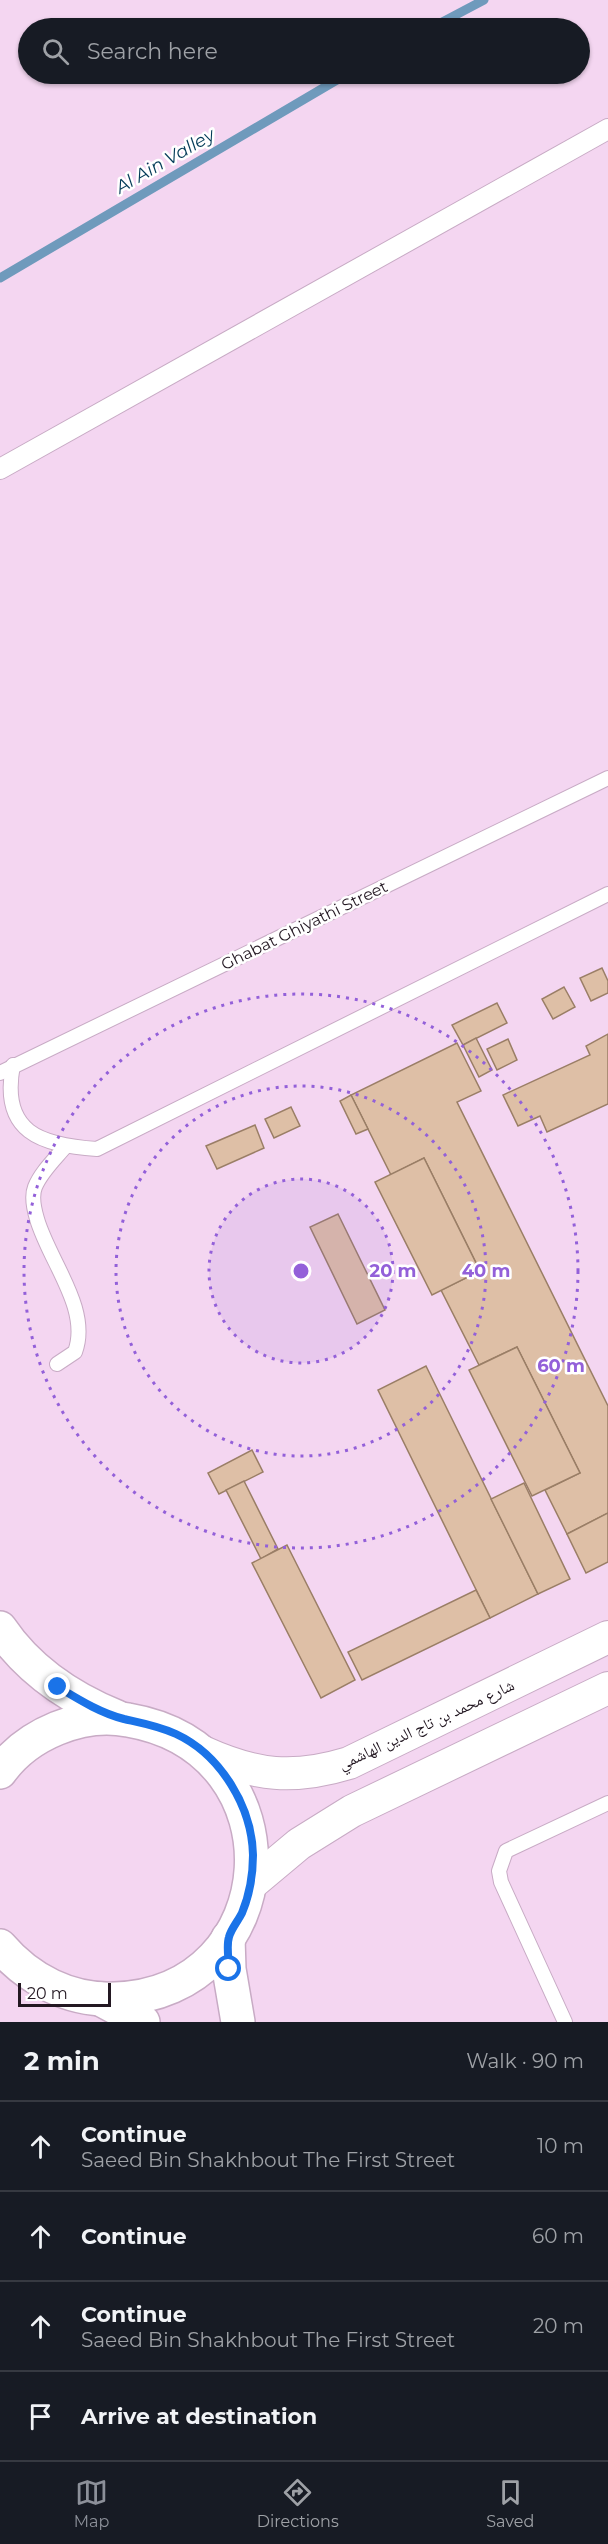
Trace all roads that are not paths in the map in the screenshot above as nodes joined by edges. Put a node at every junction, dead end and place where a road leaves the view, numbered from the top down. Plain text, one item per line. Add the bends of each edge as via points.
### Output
1 (608, 129) edge
2 (0, 469) edge
3 (608, 778) edge
4 (608, 894) edge
5 (13, 1065) junction
6 (0, 1073) edge
7 (65, 1147) junction
8 (57, 1364) dead end
9 (0, 1628) edge
10 (608, 1637) edge
11 (608, 1688) edge
12 (122, 1718) junction
13 (202, 1752) junction
14 (0, 1772) edge
15 (608, 1803) edge
16 (250, 1885) junction
17 (228, 1938) junction
18 (0, 1946) edge
19 (100, 2000) junction
20 (143, 2022) edge
21 (238, 2022) edge
22 (565, 2022) edge

1 - 2 street
3 - 5 lane, Ghabat Ghiyathi Street
4 - 7 lane via 97,1149
5 - 6 lane, Ghabat Ghiyathi Street
5 - 7 lane via 10,1102 18,1120 47,1143
7 - 8 lane via 41,1175 33,1199 40,1232 76,1311 80,1333 75,1352
9 - 12 main road via 30,1665 58,1687
10 - 13 street, شارع محمد بن تاج الدين الهاشمي via 349,1763 320,1772 260,1773
11 - 16 street via 352,1811 299,1844
12 - 13 main road via 178,1735
12 - 14 main road via 69,1724 45,1734
13 - 16 main road via 223,1773 239,1798 249,1826 253,1855
15 - 22 lane via 506,1851 501,1860 501,1882
16 - 17 main road via 242,1913
17 - 19 main road via 209,1961 186,1979 159,1992
17 - 21 main road
18 - 19 main road via 31,1975 53,1987
19 - 20 main road

